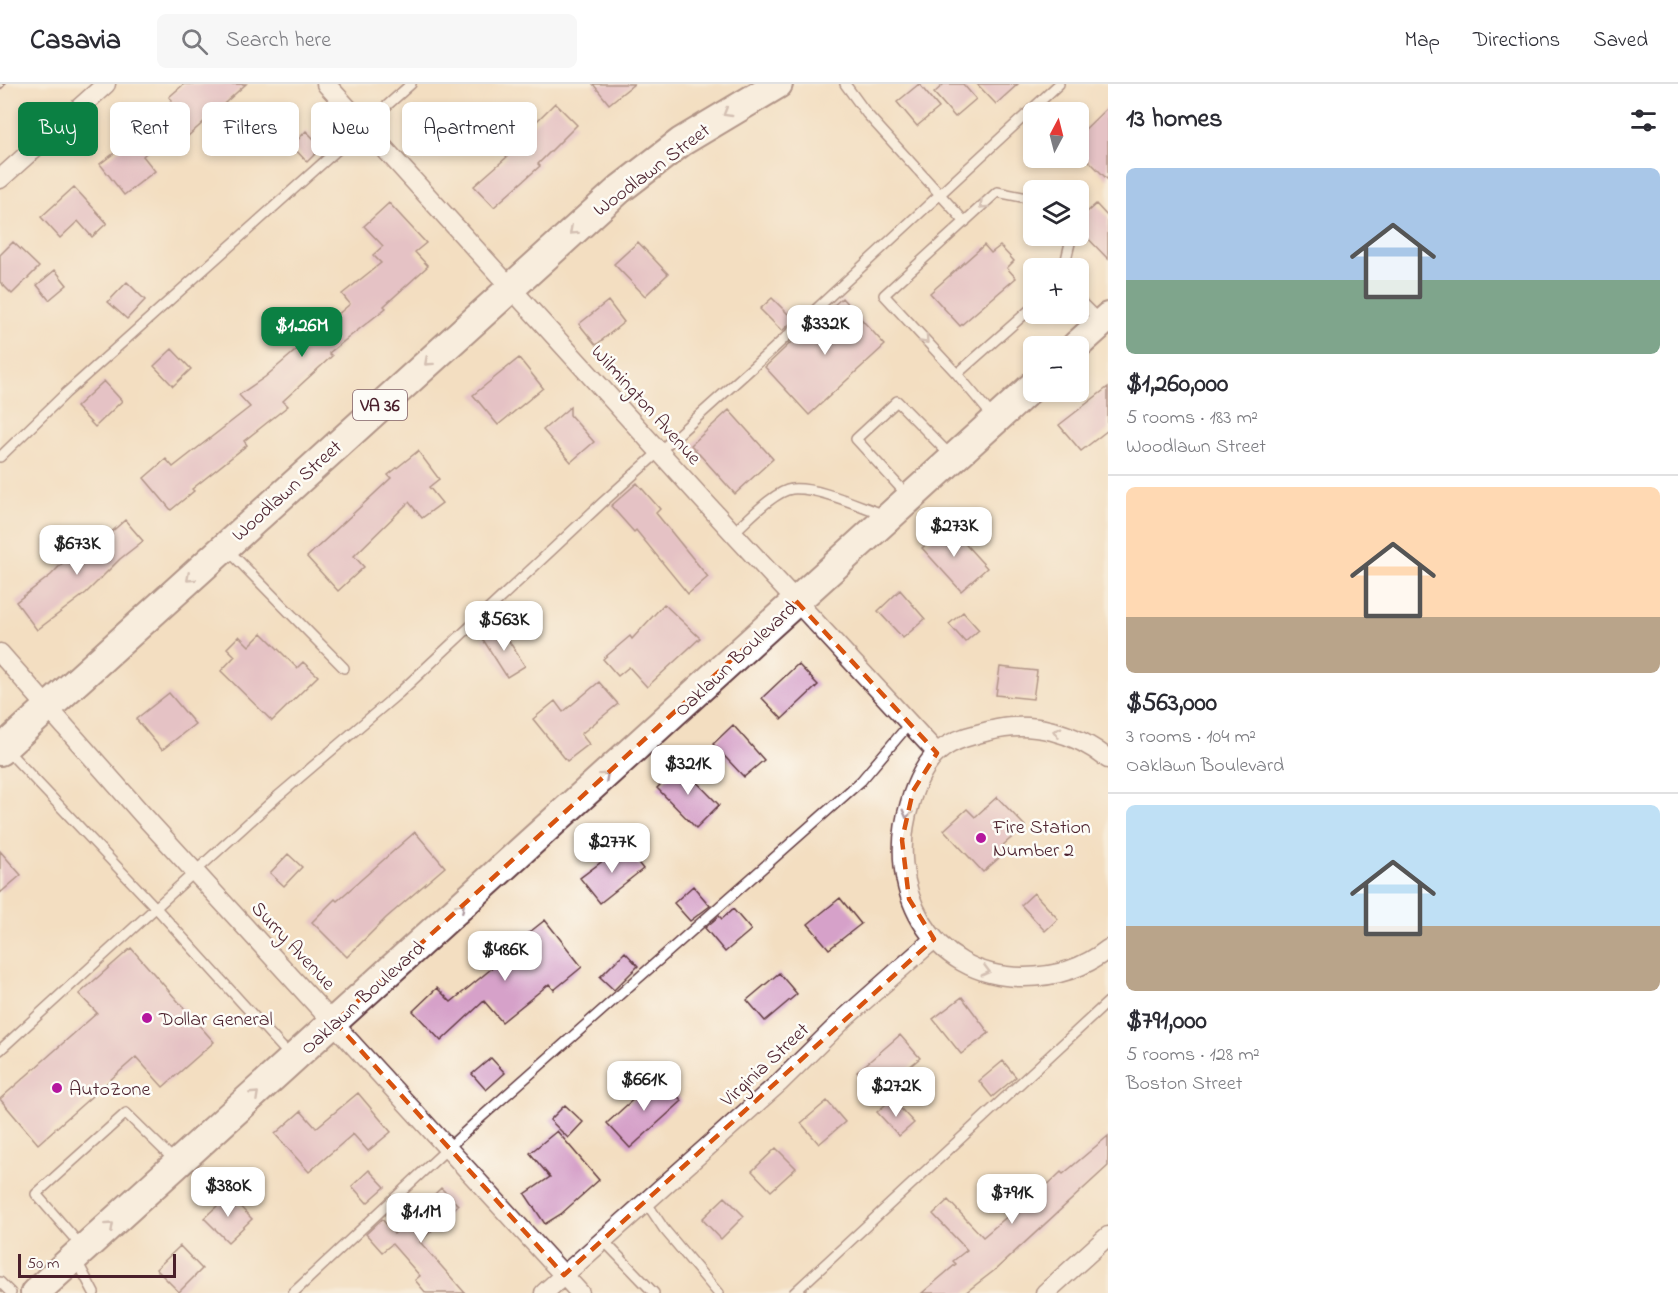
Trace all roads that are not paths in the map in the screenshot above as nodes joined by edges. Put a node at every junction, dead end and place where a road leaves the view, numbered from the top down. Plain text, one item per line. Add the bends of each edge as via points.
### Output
1 (106, 84) edge
2 (326, 84) edge
3 (411, 84) edge
4 (778, 84) edge
5 (845, 84) edge
6 (1059, 84) edge
7 (342, 102) edge
8 (390, 102) edge
9 (330, 156) edge
10 (390, 156) edge
11 (0, 179) edge
12 (940, 195) junction
13 (1023, 197) edge
14 (965, 222) junction
15 (510, 287) junction
16 (1089, 308) edge
17 (1023, 316) edge
18 (1105, 320) edge
19 (1087, 336) edge
20 (957, 374) junction
21 (1023, 395) edge
22 (995, 420) junction
23 (660, 451) junction
24 (0, 457) edge
25 (952, 458) junction
26 (898, 506) junction
27 (733, 533) junction
28 (225, 546) junction
29 (796, 601) junction
30 (0, 653) edge
31 (344, 668) dead end
32 (48, 707) junction
33 (910, 723) junction
34 (2, 749) edge
35 (937, 753) junction
36 (1108, 759) edge
37 (197, 872) junction
38 (157, 909) junction
39 (934, 939) junction
40 (1108, 949) edge
41 (1108, 1002) edge
42 (335, 1022) junction
43 (0, 1050) edge
44 (293, 1060) junction
45 (449, 1147) junction
46 (178, 1165) junction
47 (646, 1202) junction
48 (1108, 1236) edge
49 (603, 1240) junction
50 (79, 1254) junction
51 (564, 1275) junction
52 (0, 1282) edge
53 (11, 1293) edge
54 (35, 1293) edge
55 (94, 1293) edge
56 (293, 1293) edge
57 (544, 1293) edge
58 (580, 1293) edge
59 (654, 1293) edge
60 (718, 1293) edge
61 (794, 1293) edge
62 (1045, 1293) edge

1 - 11 street
2 - 7 street, Wilmington Avenue
3 - 8 lane
4 -> 15 highway, Woodlawn Street / VA 36 via 681,142 620,189
5 - 12 lane
6 - 12 lane
9 - 24 lane
10 - 15 street, Wilmington Avenue
12 - 14 lane
12 - 23 lane
13 -> 14 lane via 997,192
14 -> 20 lane via 884,295
15 - 23 street, Wilmington Avenue
15 -> 28 highway, Woodlawn Street / VA 36
16 - 18 lane
17 - 20 lane
18 - 19 highway
20 - 22 lane
21 - 22 highway, Oaklawn Boulevard
22 - 25 highway, Oaklawn Boulevard
23 - 27 street, Wilmington Avenue
23 - 37 lane via 399,693 278,796
25 - 26 highway, Oaklawn Boulevard
25 - 26 lane via 897,401 856,439
26 - 27 lane via 791,489 771,500
26 - 29 highway, Oaklawn Boulevard
27 - 29 street, Wilmington Avenue
28 - 31 lane
28 -> 32 highway, Woodlawn Street / VA 36
29 - 33 street, Wilmington Avenue
42 -> 29 highway, Oaklawn Boulevard
30 - 32 street, Surry Avenue
32 - 34 highway, Woodlawn Street / VA 36
32 - 37 street, Surry Avenue
33 - 35 street, Wilmington Avenue
33 - 45 lane via 861,781
34 - 38 lane
36 -> 35 street via 1094,747 1070,736 1024,727 969,736
35 -> 39 street via 913,791 902,840 902,867 909,899
37 - 38 lane
37 - 42 street, Surry Avenue
38 - 43 lane
38 - 44 lane
39 -> 40 street via 973,967 1011,977 1043,977 1069,971
39 - 47 street, Virginia Street
41 - 61 lane
42 - 44 highway, Oaklawn Boulevard
42 - 45 street, Surry Avenue
46 -> 44 highway, Oaklawn Boulevard
45 - 51 street, Surry Avenue
45 - 56 lane
50 -> 46 highway, Oaklawn Boulevard
46 - 50 lane via 126,1113 36,1194
47 - 49 street, Virginia Street
47 - 60 lane
48 - 62 street
49 - 51 street, Virginia Street
49 - 59 lane
50 - 54 highway, Oaklawn Boulevard
50 - 55 lane
51 - 57 street, Virginia Street
51 - 58 street, Surry Avenue
52 - 53 lane

